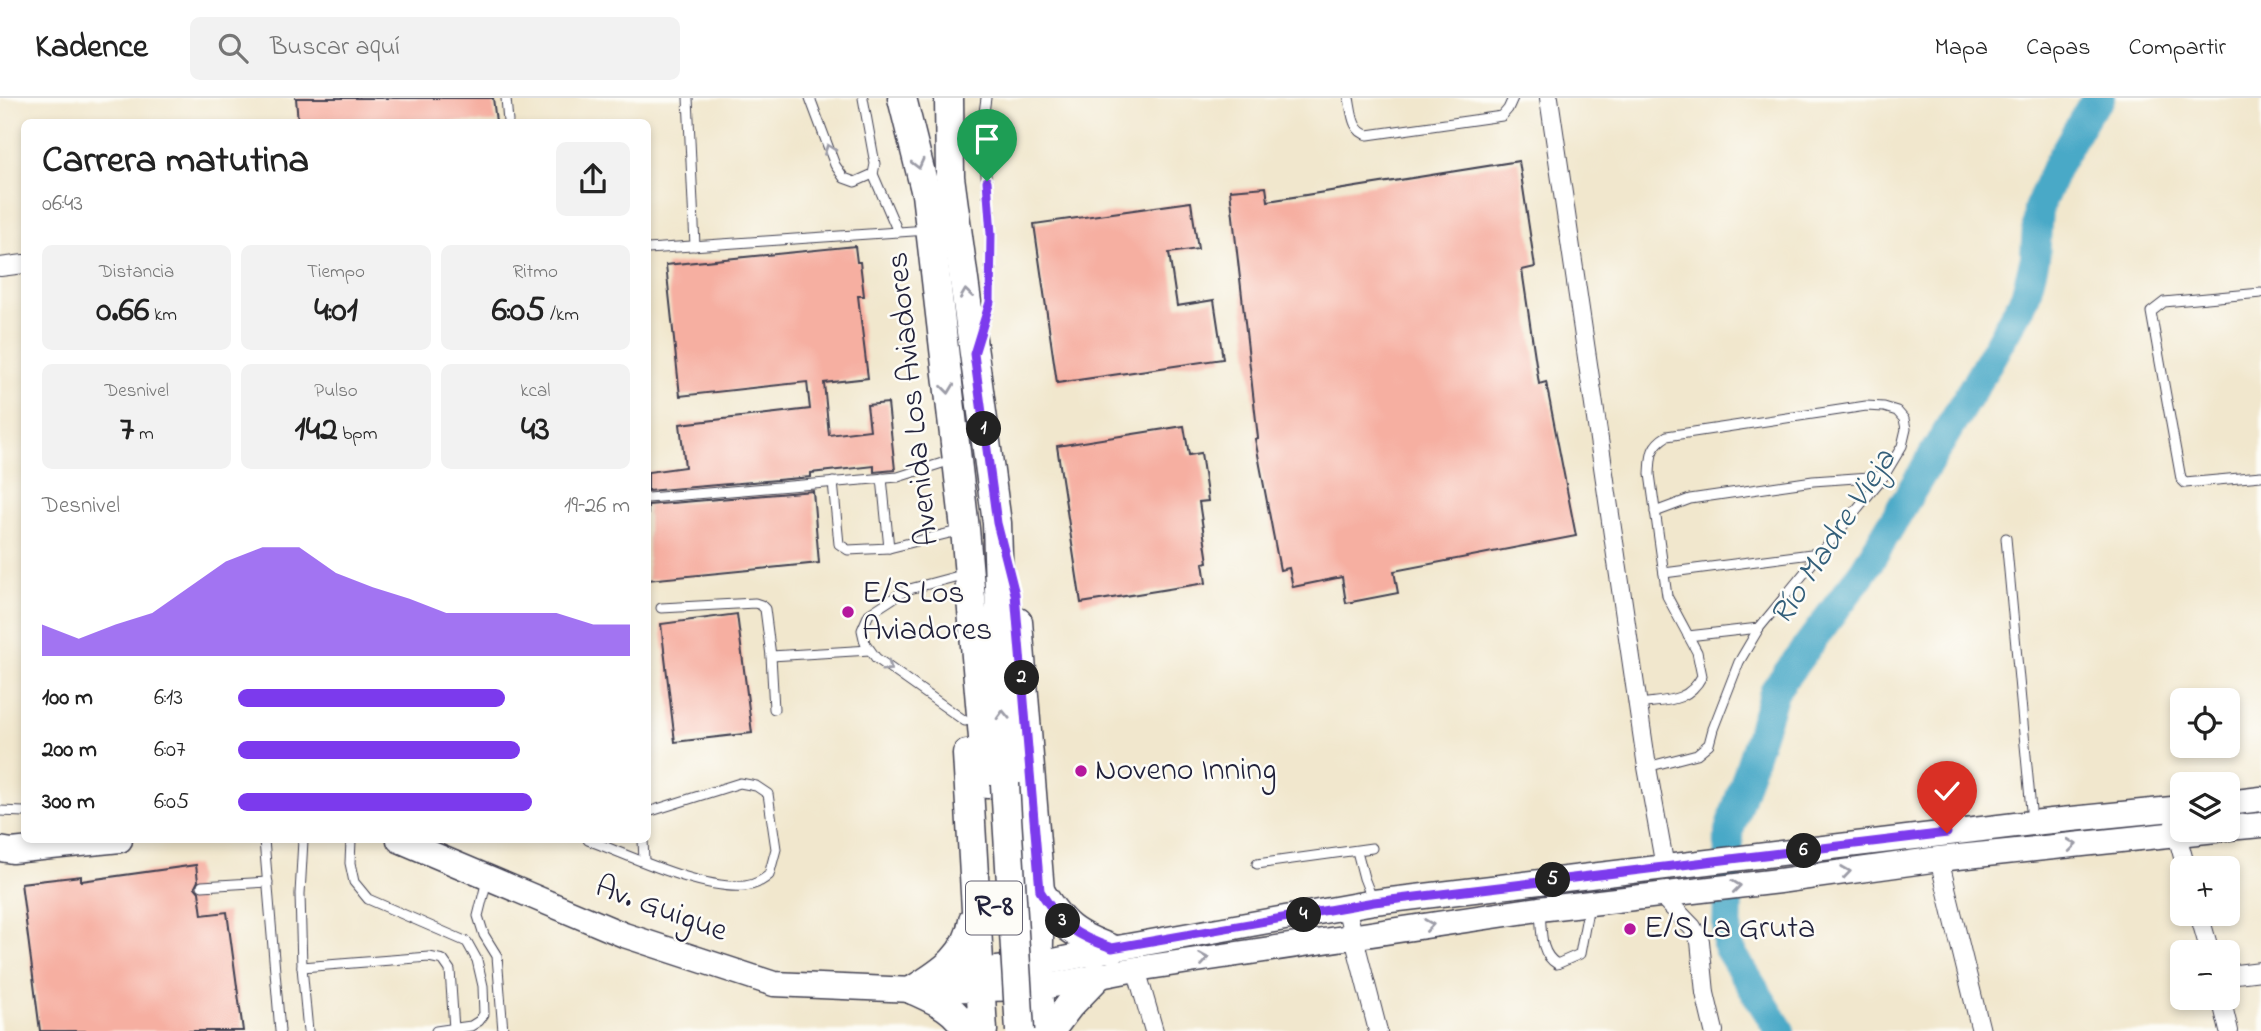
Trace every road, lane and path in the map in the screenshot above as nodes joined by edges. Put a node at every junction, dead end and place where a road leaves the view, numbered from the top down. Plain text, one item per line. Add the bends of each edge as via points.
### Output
1 (506, 98) edge
2 (688, 98) edge
3 (810, 98) edge
4 (863, 98) edge
5 (902, 98) edge
6 (949, 98) edge
7 (986, 98) edge
8 (1349, 98) edge
9 (1513, 98) edge
10 (1518, 98) edge
11 (1549, 98) edge
12 (508, 119) edge
13 (873, 174) junction
14 (930, 229) junction
15 (898, 232) junction
16 (695, 246) junction
17 (651, 249) edge
18 (21, 264) edge
19 (0, 267) edge
20 (2261, 293) edge
21 (974, 354) junction
22 (957, 459) junction
23 (1884, 476) junction
24 (2261, 476) edge
25 (882, 478) junction
26 (833, 482) junction
27 (651, 498) edge
28 (1655, 512) junction
29 (997, 523) junction
30 (965, 529) junction
31 (2006, 538) dead end
32 (889, 548) junction
33 (1819, 553) junction
34 (1664, 573) junction
35 (962, 575) junction
36 (661, 608) dead end
37 (1759, 628) junction
38 (1688, 636) junction
39 (870, 650) junction
40 (771, 656) junction
41 (1638, 704) junction
42 (774, 709) dead end
43 (965, 720) junction
44 (1647, 767) junction
45 (996, 784) junction
46 (2261, 799) edge
47 (2240, 802) edge
48 (2170, 810) edge
49 (0, 811) edge
50 (651, 811) edge
51 (21, 813) edge
52 (2032, 823) junction
53 (2261, 825) edge
54 (2240, 827) edge
55 (2170, 835) edge
56 (91, 843) edge
57 (264, 843) edge
58 (303, 843) edge
59 (351, 843) edge
60 (406, 843) edge
61 (596, 843) edge
62 (643, 843) edge
63 (1372, 848) dead end
64 (0, 849) edge
65 (1357, 850) junction
66 (1939, 859) junction
67 (644, 860) junction
68 (1257, 864) dead end
69 (1676, 865) junction
70 (487, 878) junction
71 (268, 882) junction
72 (202, 886) dead end
73 (1040, 891) junction
74 (1661, 895) junction
75 (975, 900) junction
76 (1374, 902) junction
77 (1590, 903) junction
78 (1346, 907) junction
79 (1539, 909) junction
80 (1354, 936) junction
81 (1112, 948) junction
82 (302, 967) junction
83 (1136, 969) junction
84 (2261, 971) edge
85 (2240, 974) edge
86 (1038, 976) junction
87 (1098, 976) junction
88 (980, 980) junction
89 (913, 990) junction
90 (2224, 1010) edge
91 (454, 1029) junction
92 (280, 1031) edge
93 (308, 1031) edge
94 (436, 1031) edge
95 (503, 1031) edge
96 (967, 1031) edge
97 (983, 1031) edge
98 (1001, 1031) edge
99 (1020, 1031) edge
100 (1041, 1031) edge
101 (1050, 1031) edge
102 (1154, 1031) edge
103 (1378, 1031) edge
104 (1714, 1031) edge
105 (1981, 1031) edge
106 (2229, 1031) edge

1 - 12 lane
2 - 16 lane
13 -> 3 lane via 855,182 844,178
4 - 13 lane
5 -> 14 main road, Avenida Los Aviadores / R-8
21 -> 6 main road, Avenida Los Aviadores / R-8 via 950,177
7 - 21 lane via 982,127 991,234 990,302
8 - 9 lane via 1356,128 1368,135 1502,116
9 - 10 lane
11 - 41 street
13 - 15 lane
14 - 15 lane
14 -> 22 main road, Avenida Los Aviadores / R-8
15 - 16 lane
16 - 17 lane
18 - 19 street
20 - 24 lane via 2164,302 2151,312 2181,479 2185,483
21 - 29 main road, Avenida Los Aviadores / R-8
22 - 25 lane
22 - 30 main road, Avenida Los Aviadores / R-8
23 - 28 lane via 1690,499
23 - 28 lane via 1902,446 1906,429 1897,411 1884,407 1667,436 1657,442 1651,456
23 - 33 lane
25 - 26 lane
25 - 32 lane
26 - 27 lane
26 - 32 lane via 842,548
28 - 34 lane
45 -> 29 main road, Avenida Los Aviadores / R-8
29 - 73 main road, R-8 via 1015,594
30 - 32 lane
30 - 35 main road
30 - 45 main road, Avenida Los Aviadores / R-8
31 - 52 lane
33 - 34 lane
33 - 37 lane
34 - 38 lane via 1667,596
35 - 39 lane via 906,590 869,614 862,630
35 - 43 main road via 959,623
36 - 40 lane via 761,604
37 - 38 lane
37 - 44 lane via 1739,662 1709,744 1697,754
38 - 41 lane via 1702,676 1695,689 1679,698
39 - 40 lane
39 -> 43 lane
40 - 42 lane
41 - 44 street
43 - 75 main road
44 - 69 street
45 - 98 main road, Avenida Los Aviadores / R-8
45 - 99 main road, Avenida Los Aviadores / R-8, bridge
46 - 47 main road
48 - 52 main road
49 - 51 lane
50 - 67 lane via 740,782 756,786 768,794 776,849 769,875 745,886 706,884
52 - 69 main road
53 - 54 main road
66 -> 55 main road
56 - 64 main road
57 - 71 lane
58 - 82 lane
59 - 91 lane via 354,881 368,899 467,942 477,960 484,1014 471,1026
60 - 70 main road, Av. Guigue
61 - 67 lane
62 - 67 lane
63 - 65 lane
65 - 68 lane
65 - 76 lane
74 -> 66 main road
66 - 105 street
69 - 76 main road
70 - 89 main road, Av. Guigue via 624,935 774,984
70 - 95 lane via 478,916 497,956
71 - 72 lane
71 - 92 lane
73 - 81 main road via 1055,915 1083,938
73 - 86 main road, R-8
74 - 77 main road
74 - 104 street via 1700,941
75 - 88 main road
75 - 89 main road via 971,933 963,949 942,972
76 - 78 main road
77 - 79 main road
77 - 79 lane via 1580,954 1557,964 1544,951
78 - 80 street
78 - 81 main road
80 -> 79 main road
83 -> 80 main road
80 - 103 street
81 - 86 main road
82 - 91 lane via 429,957 443,960 450,970
82 - 93 lane
83 - 87 main road
83 - 102 street
84 - 85 street
86 - 87 main road
86 - 88 main road, Av. Guigue
86 - 100 main road
87 - 101 main road
88 - 89 main road, Av. Guigue
88 - 97 main road
89 - 96 main road via 945,1004
90 - 106 street
91 - 94 lane

